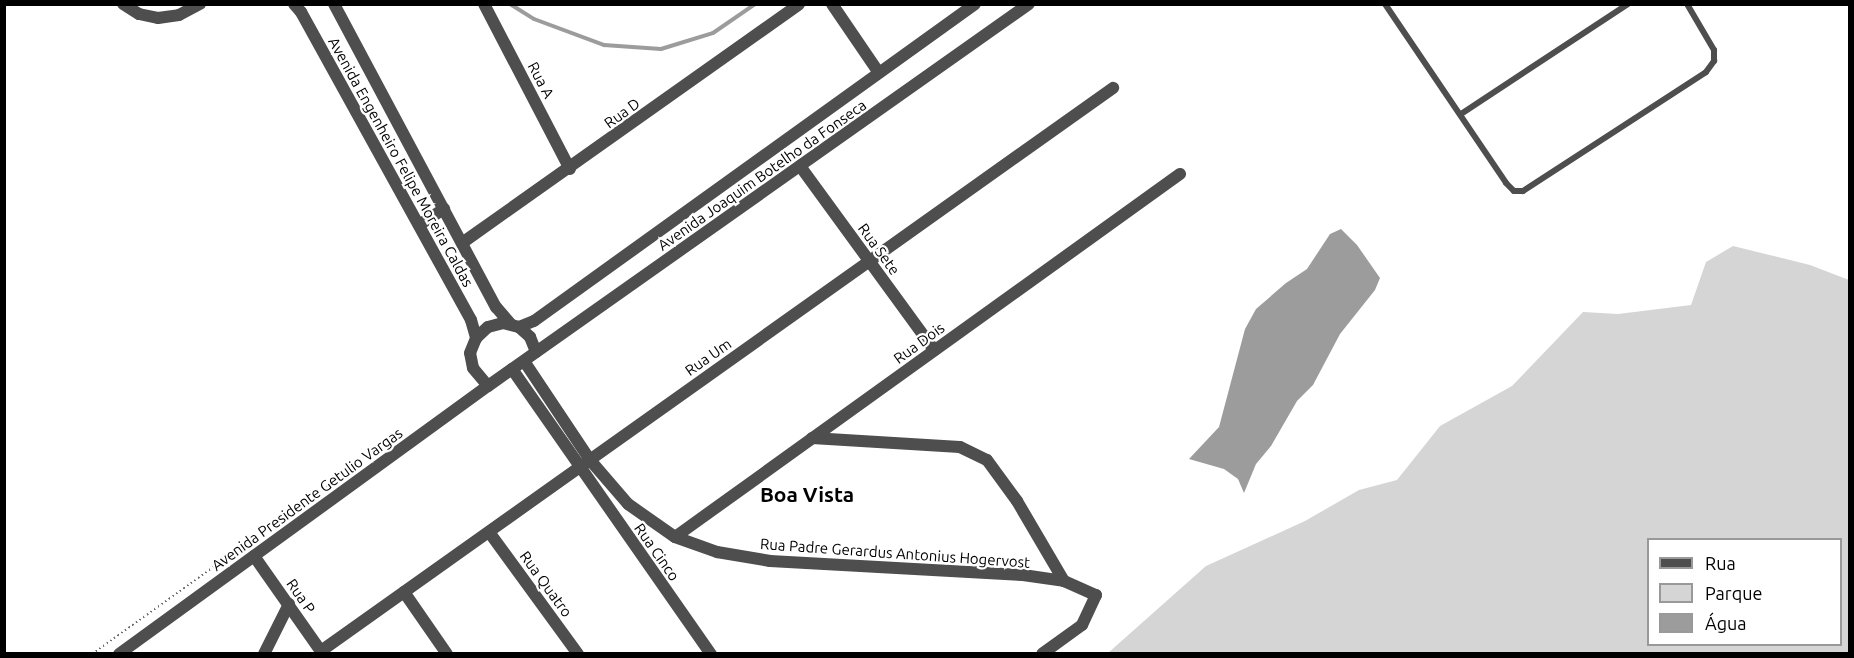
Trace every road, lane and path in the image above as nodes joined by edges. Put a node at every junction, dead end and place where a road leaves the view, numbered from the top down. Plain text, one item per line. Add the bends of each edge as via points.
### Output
1 (123, 4) edge
2 (200, 4) edge
3 (294, 4) edge
4 (334, 4) edge
5 (484, 4) edge
6 (799, 4) edge
7 (832, 4) edge
8 (975, 4) edge
9 (1029, 4) edge
10 (1385, 4) edge
11 (1628, 4) edge
12 (1687, 4) edge
13 (176, 10) edge
14 (879, 73) junction
15 (1113, 88) dead end
16 (1461, 114) junction
17 (800, 166) junction
18 (570, 168) junction
19 (1180, 174) dead end
20 (444, 209) junction
21 (419, 225) junction
22 (462, 243) junction
23 (869, 261) junction
24 (515, 325) junction
25 (476, 338) junction
26 (934, 350) junction
27 (536, 352) junction
28 (524, 361) junction
29 (512, 369) junction
30 (489, 386) junction
31 (812, 438) junction
32 (585, 464) junction
33 (489, 532) junction
34 (675, 537) junction
35 (254, 556) junction
36 (1064, 581) junction
37 (404, 592) junction
38 (289, 604) junction
39 (322, 652) edge
40 (119, 654) edge
41 (264, 654) edge
42 (447, 654) edge
43 (579, 654) edge
44 (711, 654) edge
45 (1042, 654) edge

1 - 13 street via 139,14 158,18
2 - 13 street
3 - 21 street, Avenida Engenheiro Felipe Moreira Caldas
4 - 20 street, Avenida Engenheiro Felipe Moreira Caldas
5 - 18 street, Rua A
6 - 18 street, Rua D
7 - 14 street
8 - 14 street
9 - 17 street, Avenida Joaquim Botelho da Fonseca
10 - 16 lane
11 - 16 lane
12 - 16 lane via 1714,50 1714,61 1706,72 1523,191 1514,191 1506,183
14 - 24 street via 534,321
15 - 23 street, Rua Um
17 - 23 street, Rua Sete
17 - 27 street, Avenida Joaquim Botelho da Fonseca
18 - 22 street, Rua D
19 - 26 street, Rua Dois
20 - 21 street
20 - 22 street, Avenida Engenheiro Felipe Moreira Caldas
21 - 25 street, Avenida Engenheiro Felipe Moreira Caldas via 471,320
22 - 24 street, Avenida Engenheiro Felipe Moreira Caldas via 496,307
23 - 26 street, Rua Sete
23 - 32 street, Rua Um
24 - 25 street via 488,327
24 - 27 street, Avenida Engenheiro Felipe Moreira Caldas via 530,337
25 - 30 street, Avenida Engenheiro Felipe Moreira Caldas via 470,353 472,368
26 - 31 street, Rua Dois
27 - 28 street, Avenida Joaquim Botelho da Fonseca
28 - 29 street, Avenida Joaquim Botelho da Fonseca
28 - 32 street, Rua Padre Gerardus Antonius Hogervost
29 - 30 street, Avenida Presidente Getulio Vargas
29 - 32 street
30 - 35 street, Avenida Presidente Getulio Vargas
31 - 34 street, Rua Dois
31 - 36 street via 960,447 979,456 997,472 1017,501
32 - 33 street, Rua Um
32 - 34 street, Rua Padre Gerardus Antonius Hogervost via 628,504
32 - 44 street, Rua Cinco
33 - 37 street, Rua Um
33 - 43 street, Rua Quatro
34 - 36 street, Rua Padre Gerardus Antonius Hogervost via 717,552 770,561 1023,575
35 - 38 street, Rua P
35 - 40 street, Avenida Presidente Getulio Vargas
36 - 45 street, Rua Padre Gerardus Antonius Hogervost via 1096,595 1082,625
37 - 39 street, Rua Um
37 - 42 street
38 - 39 street, Rua P
38 - 41 street

